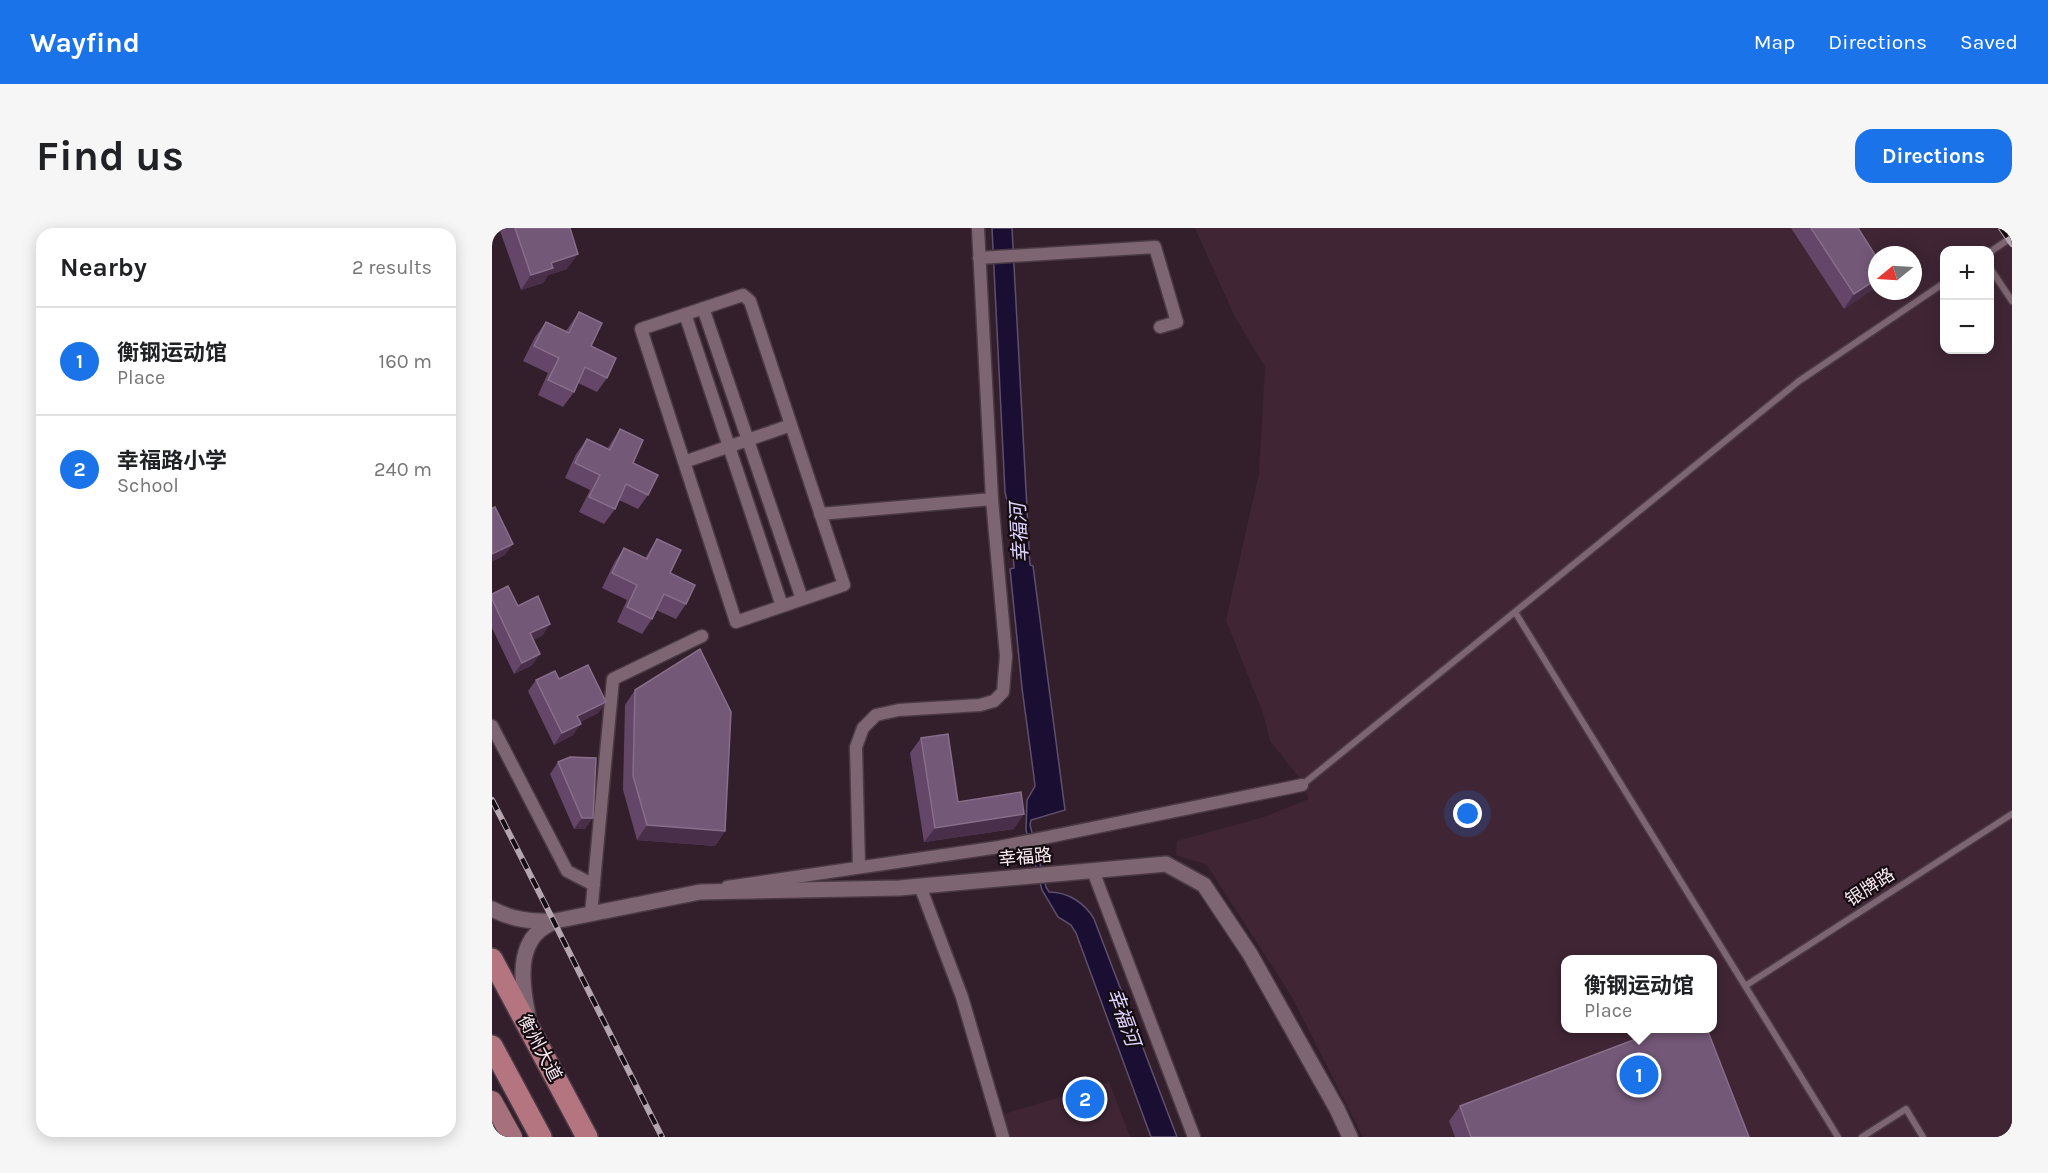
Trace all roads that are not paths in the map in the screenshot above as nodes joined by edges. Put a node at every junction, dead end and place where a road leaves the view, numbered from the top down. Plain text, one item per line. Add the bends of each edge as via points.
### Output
1 (978, 228) edge
2 (2012, 237) edge
3 (1994, 249) edge
4 (979, 258) junction
5 (1994, 275) edge
6 (1940, 286) edge
7 (2012, 301) edge
8 (704, 308) junction
9 (685, 314) junction
10 (1160, 327) dead end
11 (791, 425) junction
12 (748, 440) junction
13 (729, 446) junction
14 (684, 462) junction
15 (992, 499) junction
16 (820, 514) junction
17 (801, 599) junction
18 (782, 606) junction
19 (1515, 612) junction
20 (702, 636) dead end
21 (492, 726) edge
22 (1302, 784) joint
23 (2012, 814) edge
24 (859, 867) junction
25 (1093, 871) junction
26 (594, 885) junction
27 (920, 886) junction
28 (700, 892) junction
29 (492, 909) edge
30 (591, 914) junction
31 (555, 921) junction
32 (492, 958) edge
33 (1745, 986) junction
34 (532, 1033) junction
35 (492, 1046) edge
36 (492, 1101) edge
37 (512, 1137) edge
38 (541, 1137) edge
39 (587, 1137) edge
40 (1003, 1137) edge
41 (1194, 1137) edge
42 (1350, 1137) edge
43 (1838, 1137) edge
44 (1862, 1137) edge
45 (1923, 1137) edge

1 - 4 street
2 - 3 lane
4 - 10 street via 1155,247 1177,322
4 - 15 street
5 - 7 lane
6 - 19 lane via 1799,381
8 - 9 street
8 - 11 street via 742,295 750,301
8 - 12 street
9 - 13 street
9 - 14 street via 641,329
11 - 12 street
11 - 16 street
12 - 13 street
12 - 17 street
13 - 14 street
13 - 18 street
14 - 18 street via 736,622
15 - 16 street
15 - 24 street via 1006,656 1003,692 994,701 980,705 876,715 863,728 856,747
16 - 17 street via 844,585
17 - 18 street
19 - 22 lane
19 - 33 lane
20 - 26 street via 613,679
21 - 26 street via 567,871
22 - 24 street via 999,847
23 - 33 lane, 银牌路
24 - 28 street
25 - 27 street, 幸福路
25 - 41 street
25 - 42 street, 幸福路 via 1166,864 1204,885 1250,954
26 - 30 street
27 - 28 street, 幸福路
27 - 40 street via 962,997
28 - 30 street, 幸福路
29 - 31 street, 幸福路 via 525,921
30 - 31 street, 幸福路
31 - 34 street via 538,931 531,941 523,967 524,997
32 - 34 highway, 衡州大道
33 - 43 lane
34 - 39 highway, 衡州大道
35 - 38 highway
36 - 37 main road
44 - 45 lane via 1905,1109

